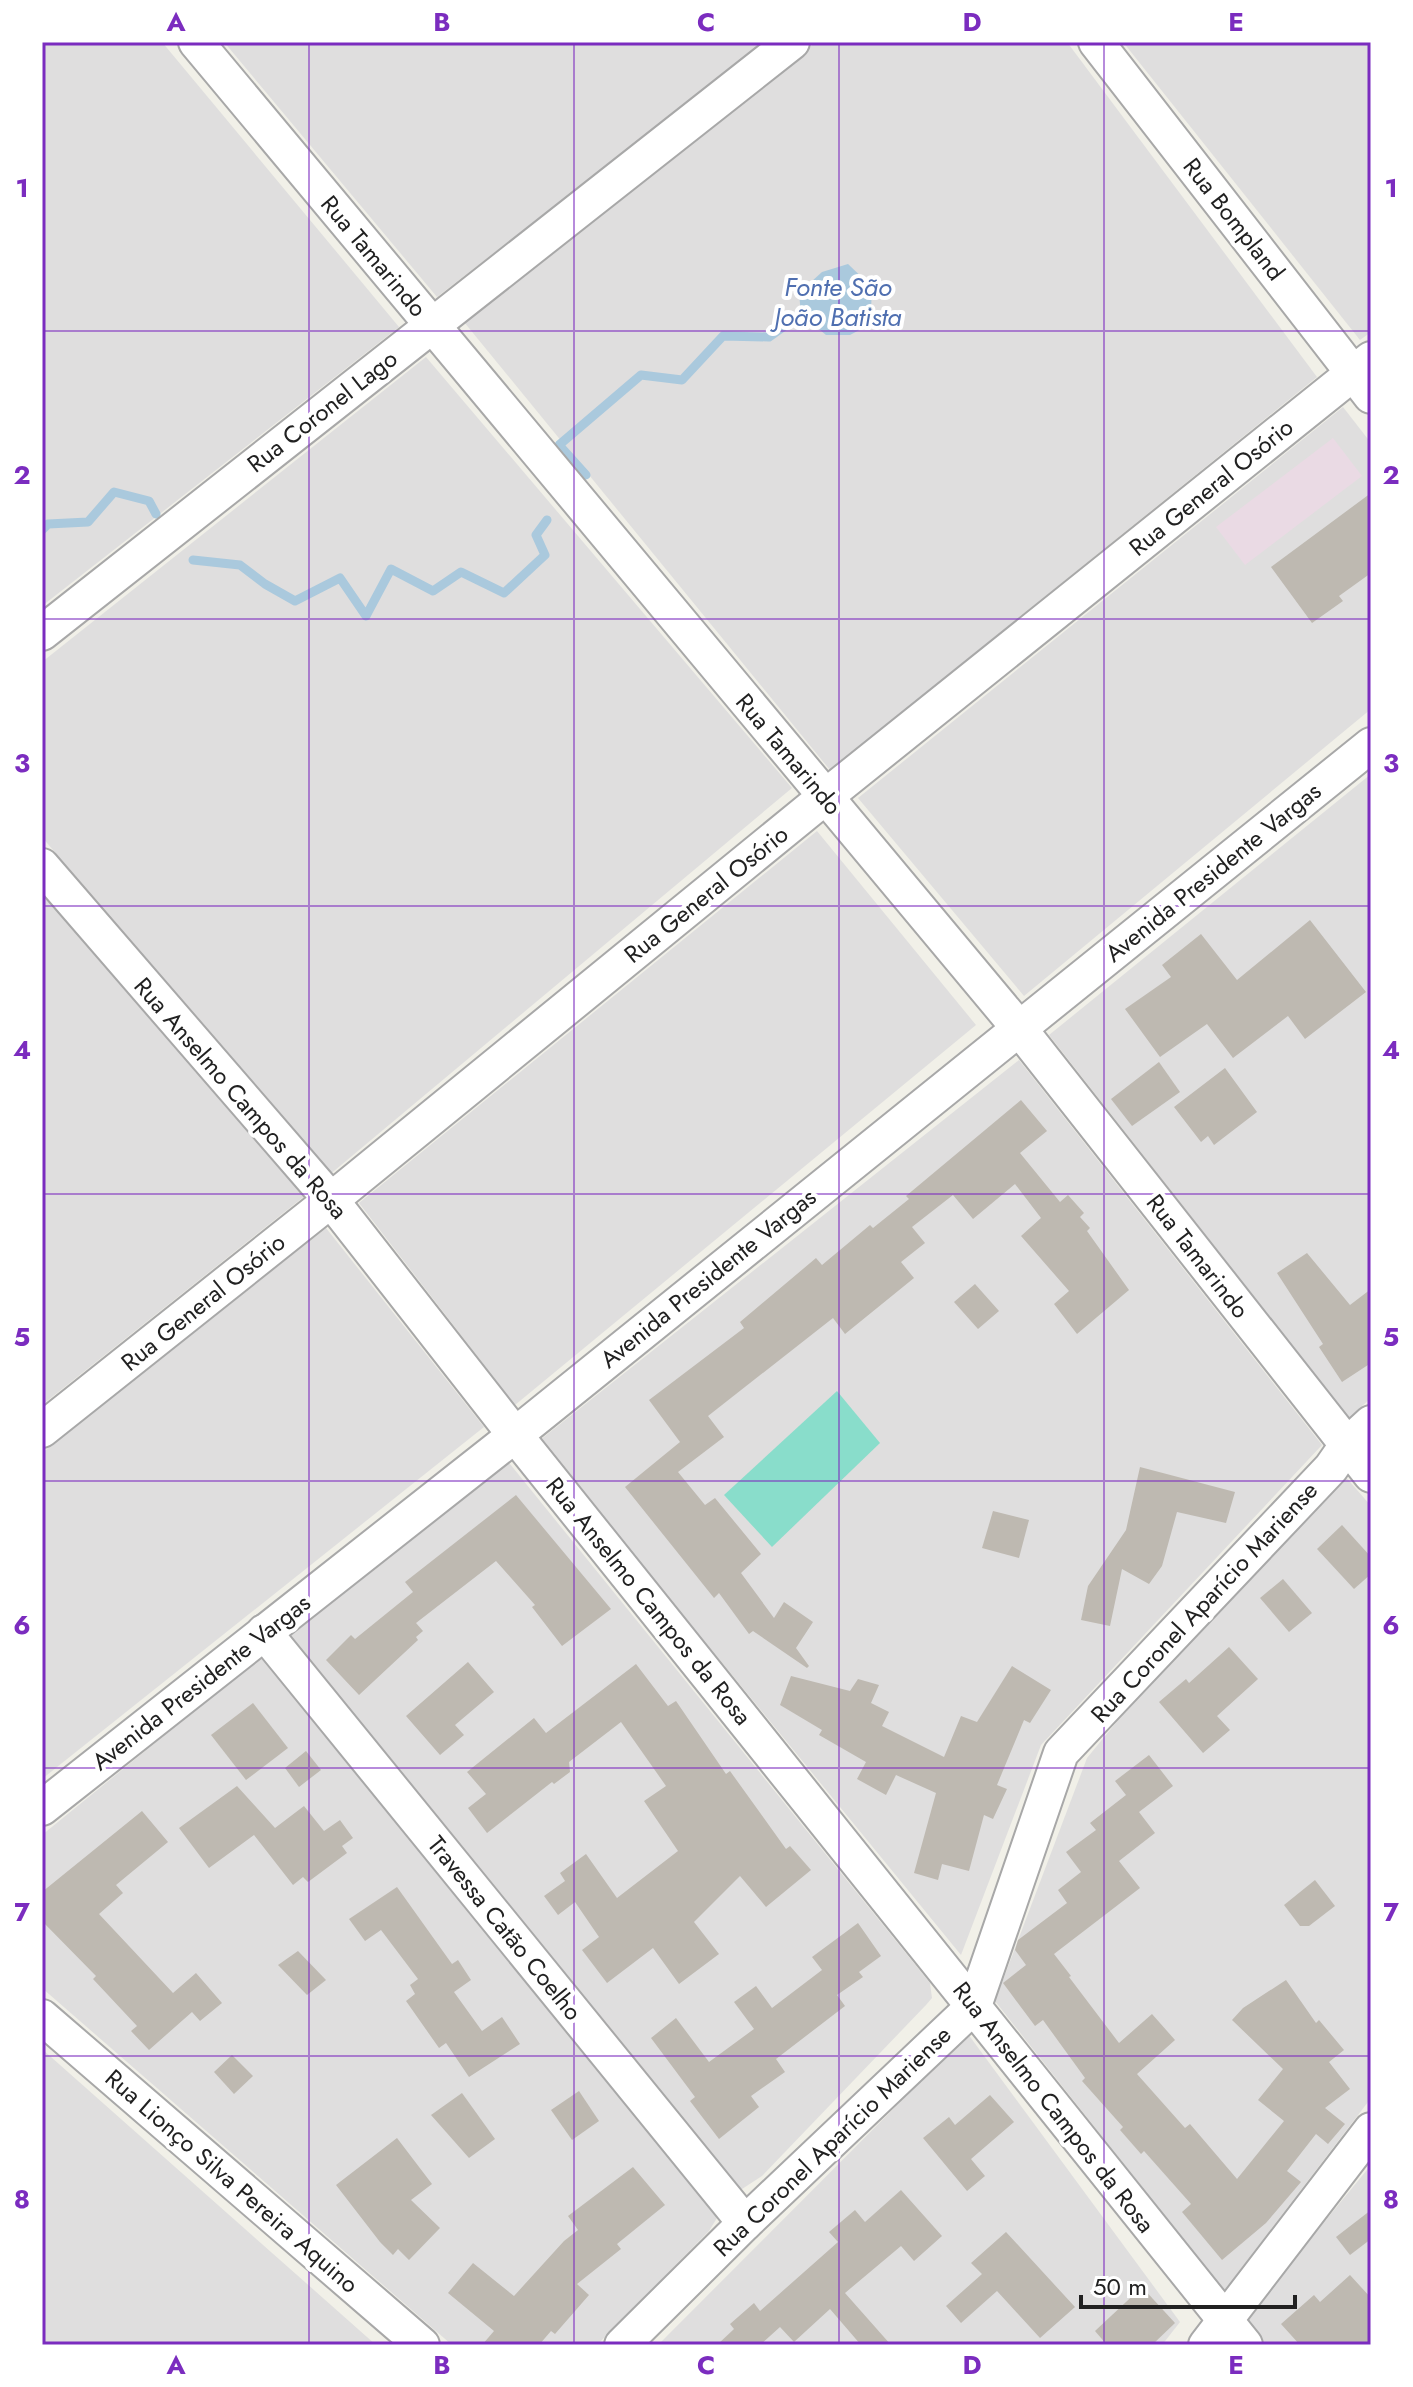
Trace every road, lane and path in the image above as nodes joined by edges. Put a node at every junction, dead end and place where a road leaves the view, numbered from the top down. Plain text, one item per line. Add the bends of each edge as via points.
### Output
1 (196, 42) edge
2 (792, 42) edge
3 (1096, 42) edge
4 (431, 325) junction
5 (1365, 376) edge
6 (42, 633) edge
7 (1371, 745) edge
8 (825, 797) junction
9 (42, 866) edge
10 (1018, 1027) junction
11 (331, 1200) junction
12 (42, 1430) edge
13 (1359, 1434) edge
14 (515, 1435) junction
15 (1371, 1475) edge
16 (264, 1632) junction
17 (42, 1808) edge
18 (974, 2006) junction
19 (42, 2017) edge
20 (1371, 2130) edge
21 (745, 2223) junction
22 (1225, 2337) edge
23 (422, 2345) edge
24 (622, 2345) edge

1 - 4 street, Rua Tamarindo
2 - 4 street, Rua Coronel Lago
3 - 5 street, Rua Bompland
4 - 6 street, Rua Coronel Lago
4 - 8 street, Rua Tamarindo
5 - 8 street, Rua General Osório
7 - 10 street, Avenida Presidente Vargas
8 - 10 street, Rua Tamarindo
8 - 11 street, Rua General Osório
9 - 11 street, Rua Anselmo Campos da Rosa
10 - 13 street, Rua Tamarindo
10 - 14 street, Avenida Presidente Vargas
11 - 12 street, Rua General Osório
11 - 14 street, Rua Anselmo Campos da Rosa
13 - 15 street, Rua Tamarindo
13 - 18 street, Rua Coronel Aparício Mariense via 1061,1753
14 - 16 street, Avenida Presidente Vargas
14 - 18 street, Rua Anselmo Campos da Rosa
16 - 17 street, Avenida Presidente Vargas
16 - 21 street, Travessa Catão Coelho
18 - 21 street, Rua Coronel Aparício Mariense
18 - 22 street, Rua Anselmo Campos da Rosa
19 - 23 street, Rua Lionço Silva Pereira Aquino
20 - 22 street
21 - 24 street, Rua Coronel Aparício Mariense

